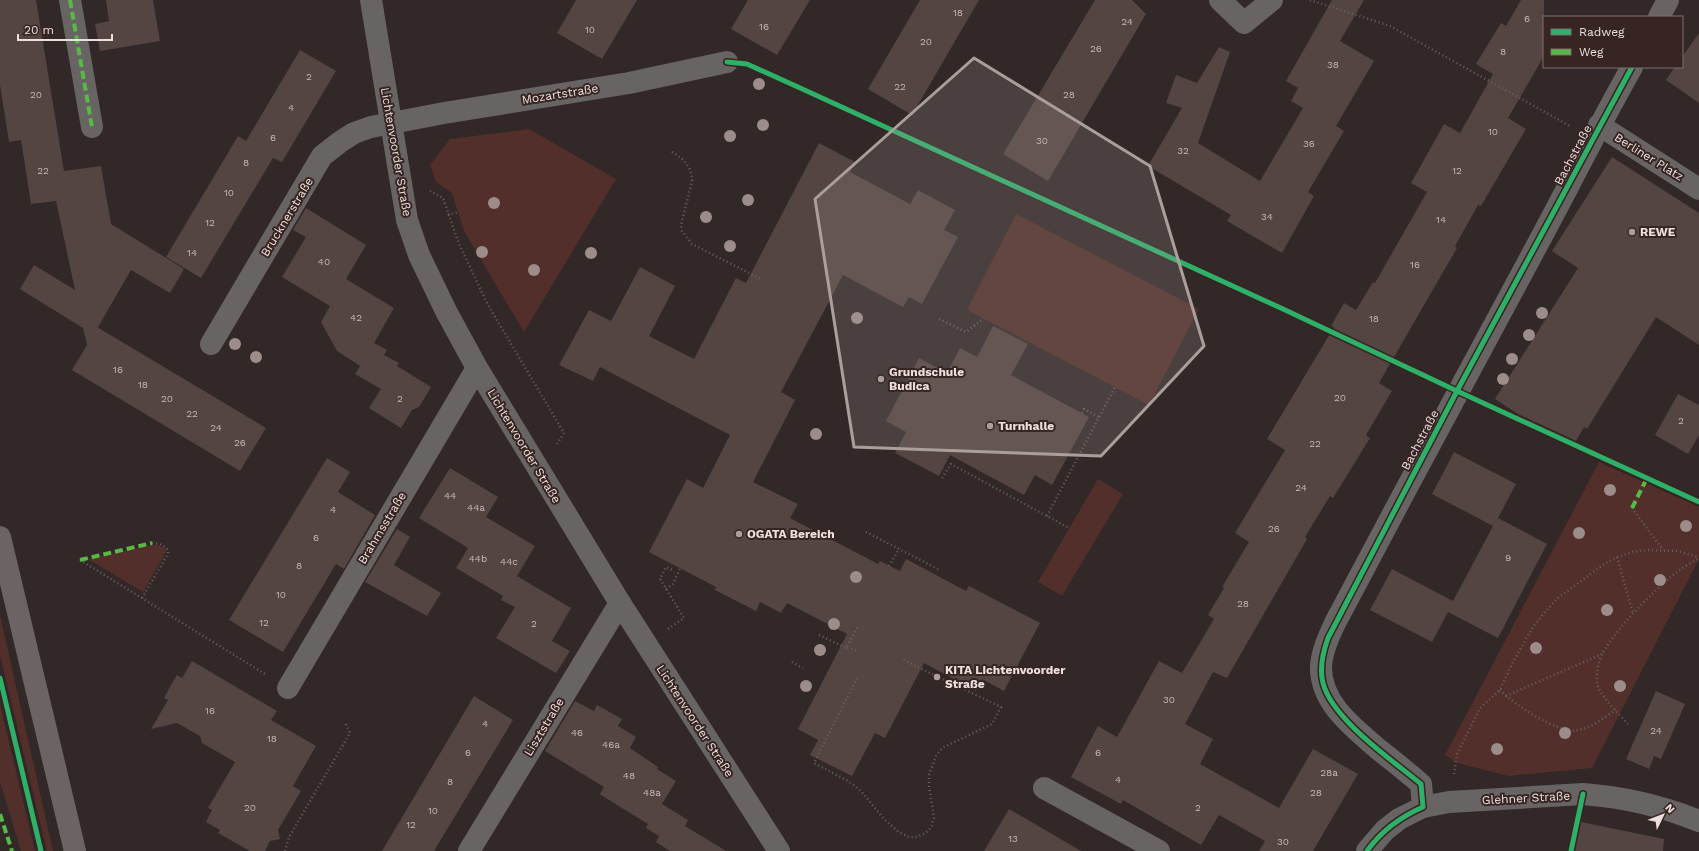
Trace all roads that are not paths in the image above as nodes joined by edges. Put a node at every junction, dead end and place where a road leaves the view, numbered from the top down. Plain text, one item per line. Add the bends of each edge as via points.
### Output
1 (70, 0) edge
2 (371, 0) edge
3 (1220, 0) edge
4 (1272, 0) edge
5 (1668, 0) edge
6 (1660, 16) edge
7 (727, 62) dead end
8 (1631, 68) edge
9 (392, 123) junction
10 (92, 127) dead end
11 (1596, 132) junction
12 (1699, 189) edge
13 (211, 344) dead end
14 (476, 368) junction
15 (0, 537) edge
16 (620, 603) junction
17 (288, 688) road end
18 (1044, 788) dead end
19 (1424, 807) junction
20 (1699, 821) edge
21 (75, 851) edge
22 (469, 851) edge
23 (779, 851) edge
24 (1159, 851) edge
25 (1367, 851) edge

1 - 10 street
2 - 9 street, Lichtenvoorder Straße
3 - 4 street via 1244,22
5 - 6 street
7 - 9 street, Mozartstraße via 629,83
8 - 11 street, Bachstraße
9 - 13 street, Brucknerstraße via 354,133 322,156
9 - 14 street, Lichtenvoorder Straße via 408,220 419,255
11 - 12 street, Berliner Platz
11 - 19 street, Bachstraße via 1335,623 1324,651 1321,666 1323,683 1332,702 1355,729 1421,784
14 - 16 street, Lichtenvoorder Straße
14 - 17 street, Brahmsstraße
15 - 21 main road
16 - 22 street, Lisztstraße
16 - 23 street, Lichtenvoorder Straße
18 - 24 street
19 - 20 street, Glehner Straße via 1449,802 1582,794 1642,803
19 - 25 street, Glehner Straße via 1399,819

